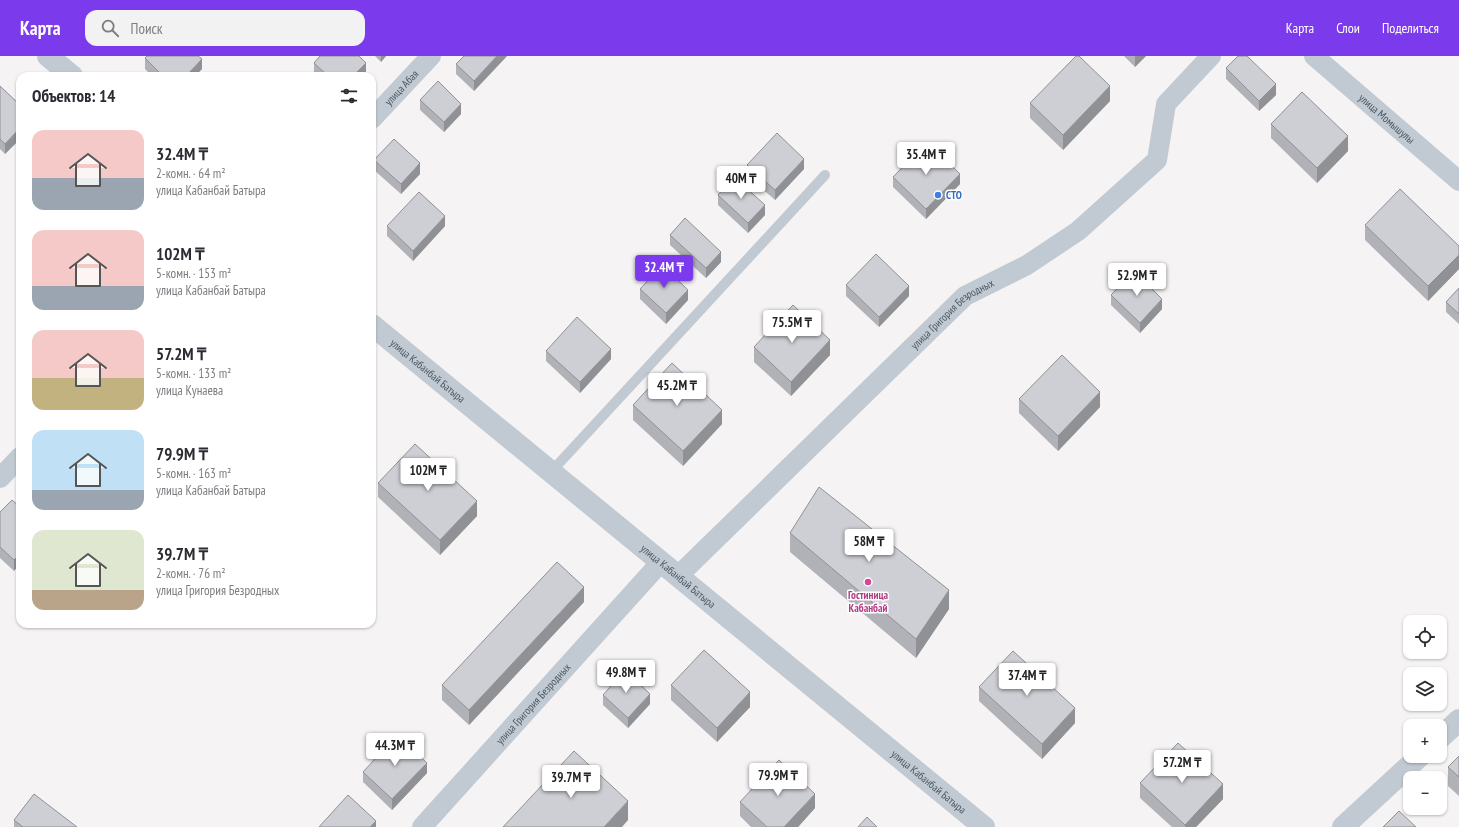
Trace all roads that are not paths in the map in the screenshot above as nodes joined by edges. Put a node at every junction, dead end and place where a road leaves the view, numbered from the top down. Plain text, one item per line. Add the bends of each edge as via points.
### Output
1 (48, 56) edge
2 (431, 56) edge
3 (1211, 56) edge
4 (1314, 56) edge
5 (67, 72) edge
6 (376, 115) edge
7 (825, 175) dead end
8 (1459, 181) edge
9 (376, 328) edge
10 (16, 460) edge
11 (551, 472) junction
12 (0, 478) edge
13 (661, 562) junction
14 (678, 576) junction
15 (1459, 720) edge
16 (1447, 731) edge
17 (1412, 763) edge
18 (433, 823) edge
19 (984, 827) edge
20 (1343, 827) edge

1 - 5 street
2 - 6 street, улица Абая
3 - 14 street, улица Григория Безродных via 1166,104 1158,160 1078,231 1027,265 965,296
4 - 8 street, улица Момышулы
7 - 11 lane
9 - 11 street, улица Кабанбай Батыра
10 - 12 street
11 - 13 street, улица Кабанбай Батыра
13 - 14 street, улица Кабанбай Батыра
13 - 18 street, улица Григория Безродных
14 - 19 street, улица Кабанбай Батыра
15 - 16 street
17 - 20 street

